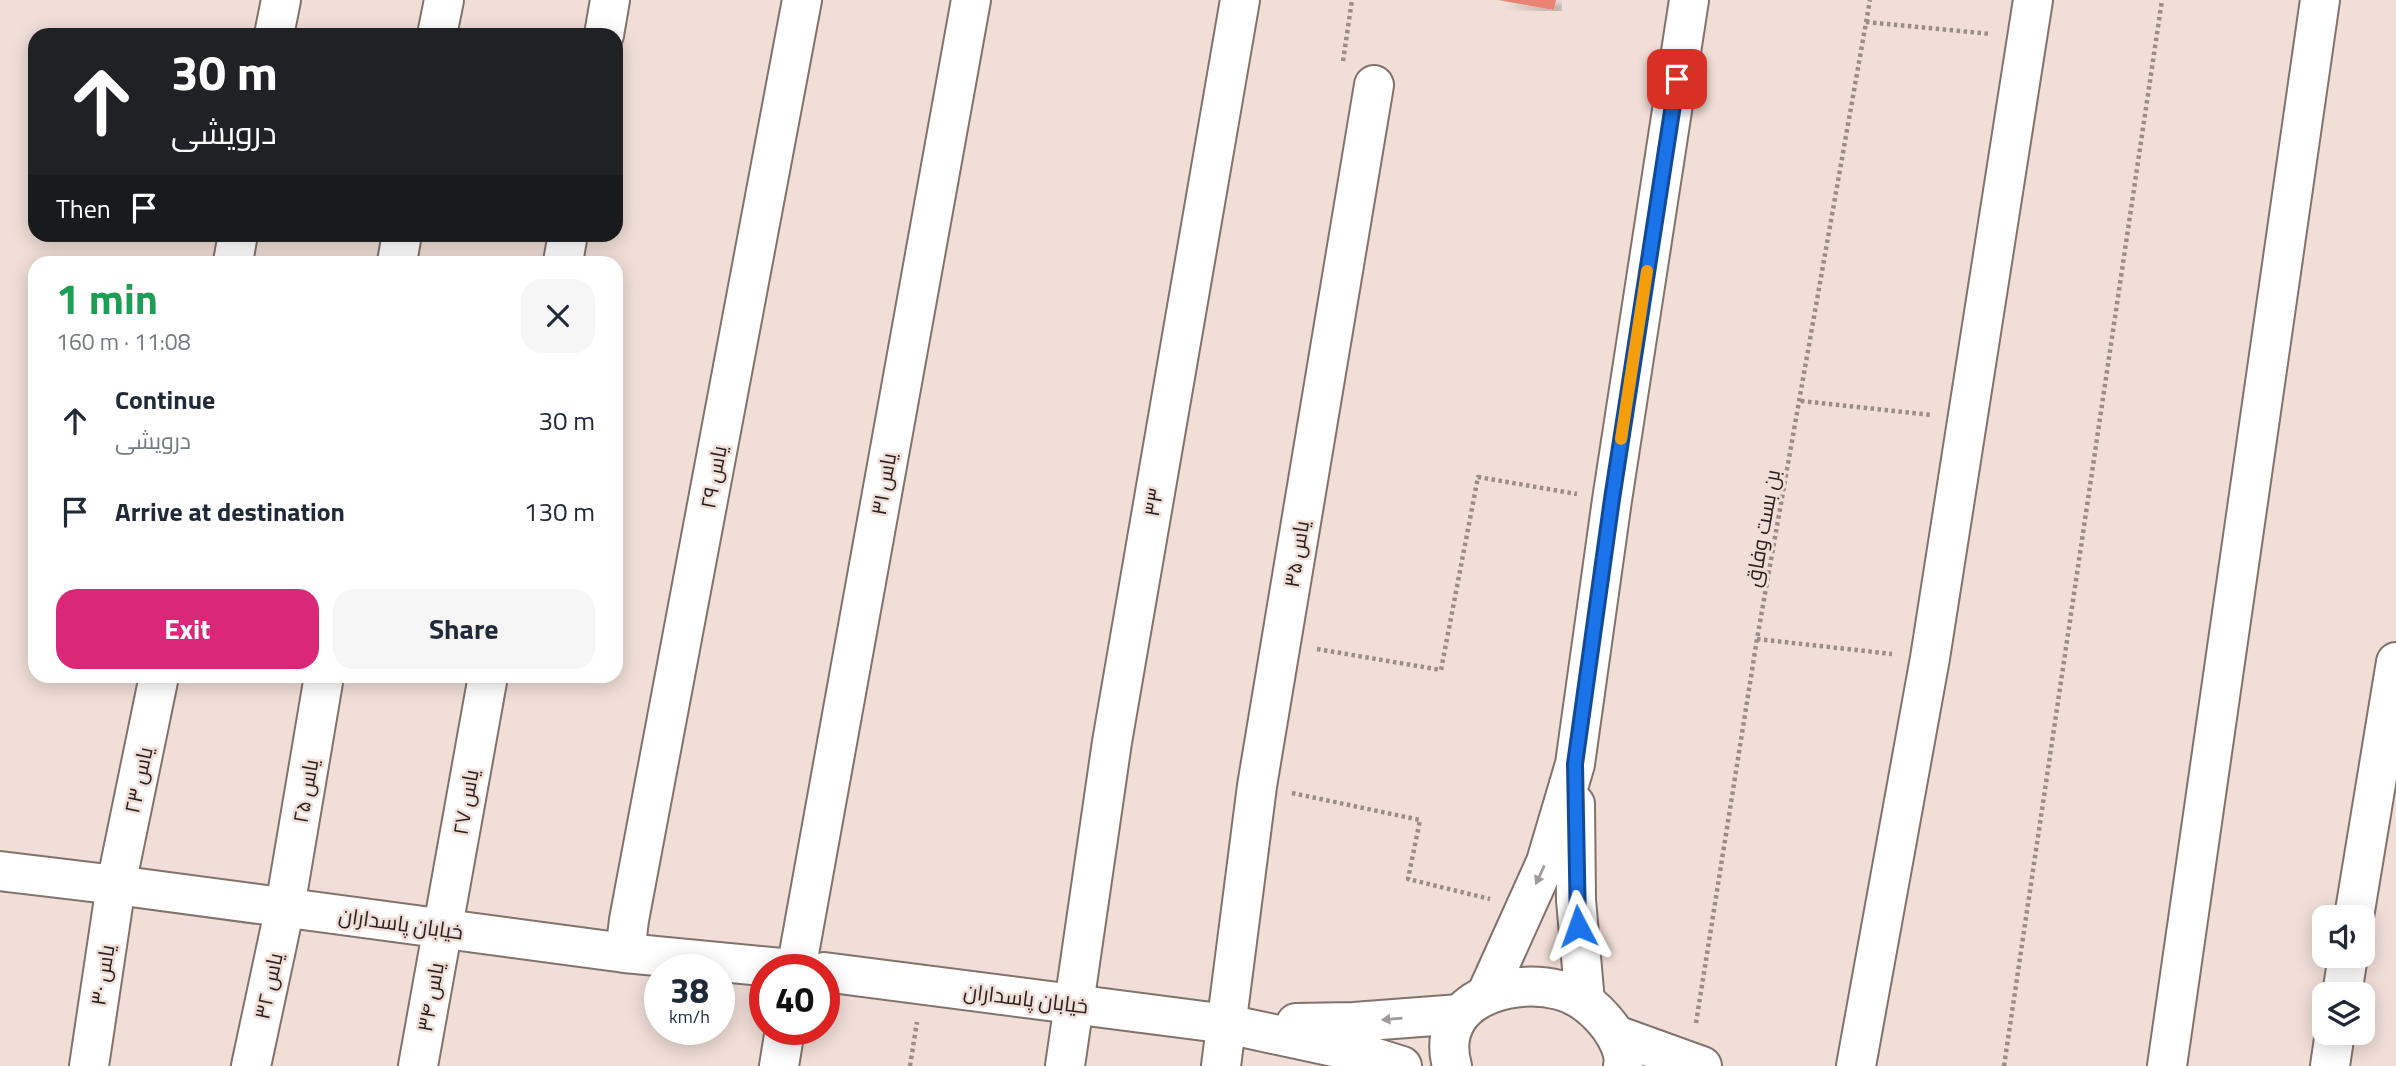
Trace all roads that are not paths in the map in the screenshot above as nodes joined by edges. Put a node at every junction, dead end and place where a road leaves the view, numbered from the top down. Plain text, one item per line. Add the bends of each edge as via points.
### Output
1 (281, 0) edge
2 (444, 0) edge
3 (610, 0) edge
4 (802, 0) edge
5 (971, 0) edge
6 (1240, 0) edge
7 (1689, 0) edge
8 (2034, 0) edge
9 (2319, 0) edge
10 (275, 28) edge
11 (439, 28) edge
12 (605, 28) edge
13 (1374, 85) road end
14 (2396, 662) edge
15 (158, 683) edge
16 (323, 683) edge
17 (487, 683) edge
18 (1575, 764) junction
19 (0, 871) edge
20 (116, 885) junction
21 (2356, 905) edge
22 (285, 907) junction
23 (442, 928) junction
24 (625, 953) junction
25 (799, 954) edge
26 (749, 965) edge
27 (840, 974) edge
28 (1585, 1002) junction
29 (1473, 1004) junction
30 (1073, 1005) junction
31 (1227, 1024) junction
32 (782, 1045) edge
33 (2333, 1045) edge
34 (1620, 1051) edge
35 (1696, 1064) edge
36 (89, 1066) edge
37 (251, 1066) edge
38 (418, 1066) edge
39 (779, 1066) edge
40 (1065, 1066) edge
41 (1221, 1066) edge
42 (1402, 1066) edge
43 (1452, 1066) edge
44 (1856, 1066) edge
45 (2167, 1066) edge
46 (2330, 1066) edge

1 - 10 street
2 - 11 street
3 - 12 street
4 - 24 street, یاس ۲۹
5 - 25 street, یاس ۳۱
6 - 30 street, ۳۳ via 1114,728
7 - 18 street
8 - 44 street via 1930,658
9 - 45 street
13 - 31 street, یاس ۳۵ via 1257,786
14 - 21 street
15 - 20 street, یاس ۲۳
16 - 22 street, یاس ۲۵
17 - 23 street, یاس ۲۷
18 - 28 street via 1576,900
18 -> 29 street via 1546,862
19 - 20 street, خیابان پاسداران
20 - 22 street, خیابان پاسداران
20 - 36 street, یاس ۳۰
22 - 23 street, خیابان پاسداران
22 - 37 street, یاس ۳۲
23 - 24 street, خیابان پاسداران
23 - 38 street, یاس ۳۴
24 - 26 street, خیابان پاسداران
27 - 30 street, خیابان پاسداران
28 - 29 street, خیابان پاسداران via 1559,990 1539,988 1501,989
28 - 34 street via 1602,1017
29 -> 31 street, خیابان پاسداران via 1353,1022
29 - 43 street via 1450,1035
30 - 31 street, خیابان پاسداران
30 - 40 street, ۳۳
31 - 41 street, یاس ۳۵
31 - 42 street, خیابان پاسداران
32 - 39 street
33 - 46 street
34 - 35 street

